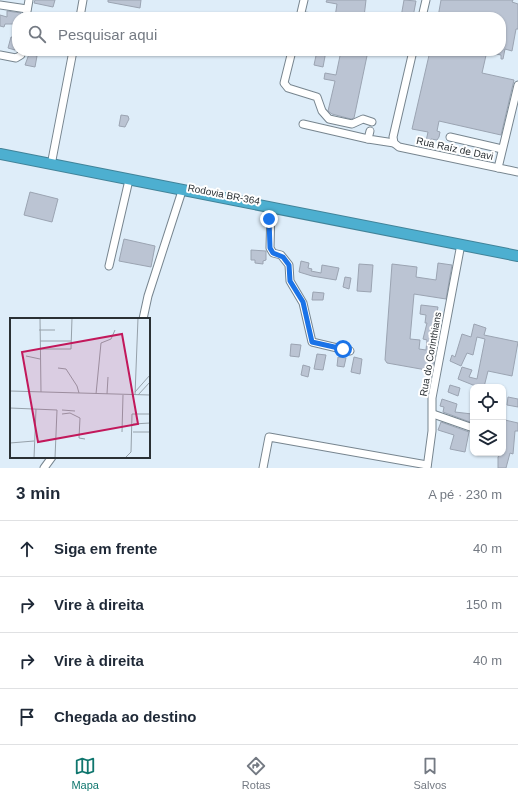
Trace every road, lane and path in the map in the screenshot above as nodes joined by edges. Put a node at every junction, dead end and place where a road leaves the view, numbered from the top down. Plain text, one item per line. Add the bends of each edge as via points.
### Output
1 (28, 0) edge
2 (83, 0) edge
3 (304, 0) edge
4 (426, 0) edge
5 (0, 5) edge
6 (24, 12) edge
7 (27, 12) edge
8 (81, 12) edge
9 (301, 12) edge
10 (423, 12) edge
11 (0, 55) edge
12 (20, 56) edge
13 (72, 56) edge
14 (291, 56) edge
15 (412, 56) edge
16 (518, 85) edge
17 (372, 122) dead end
18 (303, 124) dead end
19 (370, 131) dead end
20 (450, 137) dead end
21 (368, 139) junction
22 (393, 140) junction
23 (502, 149) junction
24 (0, 150) edge
25 (0, 154) edge
26 (52, 160) junction
27 (498, 168) junction
28 (518, 172) edge
29 (129, 180) junction
30 (182, 190) junction
31 (271, 208) junction
32 (461, 244) junction
33 (518, 251) edge
34 (518, 256) edge
35 (109, 266) dead end
36 (143, 318) edge
37 (350, 351) dead end
38 (433, 414) junction
39 (470, 427) edge
40 (51, 458) edge
41 (427, 466) edge
42 (44, 468) edge
43 (263, 468) edge

1 - 7 street
2 - 8 street
3 - 9 street
4 - 10 street
5 - 6 street
11 - 12 street via 16,58
13 - 26 street
14 - 17 street via 285,86 316,97 329,119 347,124 357,123 363,119
15 - 22 street
16 - 23 street
18 - 21 street, Rua Raíz de Davi
19 - 21 street
20 - 23 street
21 - 22 street, Rua Raíz de Davi
22 - 27 street, Rua Raíz de Davi via 399,147
23 - 27 street
24 - 26 highway, Rodovia BR-364
25 - 29 highway
26 - 33 highway, Rodovia BR-364
27 - 28 street, Rua Raíz de Davi
29 - 30 highway
29 - 35 street
30 - 31 highway
30 - 36 street
31 - 32 highway
31 - 37 street via 270,248 289,265 290,281 303,302 312,342
32 - 34 highway
32 - 38 street, Rua do Corinthians via 434,385
38 - 39 street
38 - 41 street, Rua do Corinthians
40 - 42 street
41 - 43 street via 269,437

